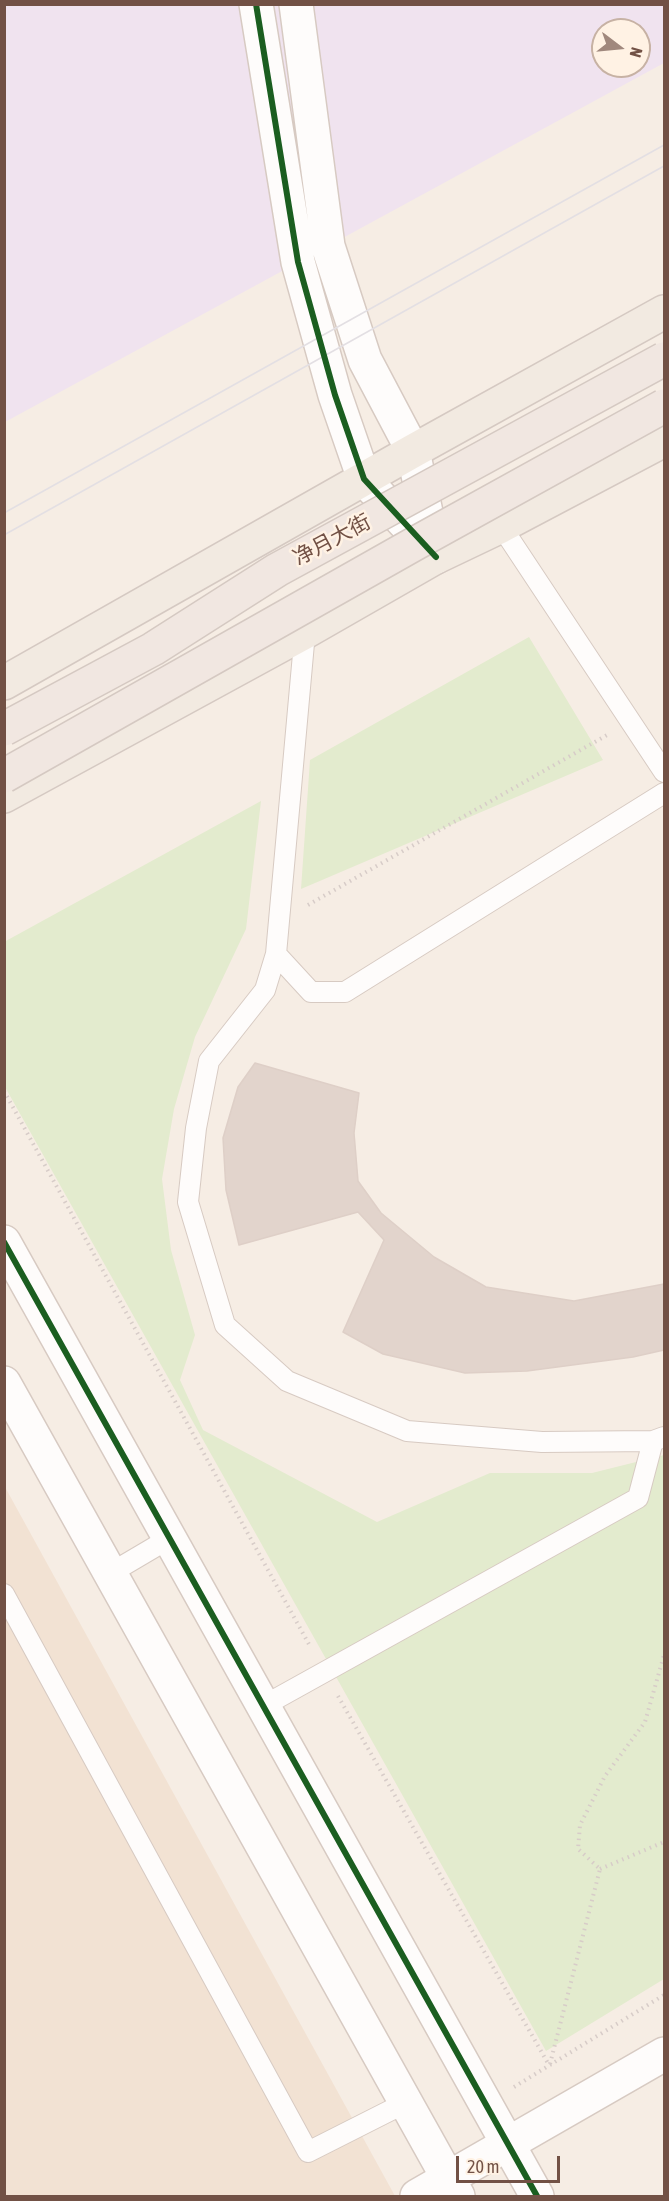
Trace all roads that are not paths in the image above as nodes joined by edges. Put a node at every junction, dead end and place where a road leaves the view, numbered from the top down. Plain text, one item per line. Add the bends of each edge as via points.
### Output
1 (256, 4) edge
2 (297, 4) edge
3 (664, 312) edge
4 (664, 359) edge
5 (664, 406) edge
6 (664, 440) edge
7 (412, 451) junction
8 (364, 479) junction
9 (501, 526) junction
10 (436, 556) junction
11 (305, 632) junction
12 (4, 682) edge
13 (4, 729) edge
14 (664, 772) edge
15 (4, 776) edge
16 (664, 793) edge
17 (4, 796) edge
18 (276, 954) junction
19 (4, 1242) edge
20 (4, 1383) edge
21 (659, 1439) edge
22 (170, 1538) junction
23 (109, 1574) junction
24 (4, 1594) edge
25 (265, 1705) junction
26 (664, 2054) edge
27 (405, 2103) junction
28 (509, 2144) junction
29 (454, 2187) edge
30 (417, 2196) edge
31 (537, 2196) edge

1 - 8 street via 303,284
2 - 7 street via 328,246 365,360
3 - 7 main road, 净月大街
4 - 13 highway, 净月大街, bridge via 277,570 153,649
5 - 15 highway, 净月大街, bridge
6 - 9 main road
7 - 8 main road, 净月大街
7 - 10 street
8 - 10 street
8 - 12 main road, 净月大街
9 - 10 main road
9 - 14 lane
10 - 11 main road
11 - 17 main road
11 - 18 lane
16 - 18 lane via 345,992 311,992
18 - 21 lane via 265,990 209,1061 196,1128 188,1202 225,1325 287,1381 407,1431 542,1442
19 - 22 street
20 - 23 street
21 - 25 lane via 638,1498
22 - 23 lane
22 - 25 street
23 - 27 street
24 - 27 lane via 308,2152
25 - 28 street
26 - 28 street
27 - 29 street
28 - 29 street
28 - 31 street
29 - 30 street

